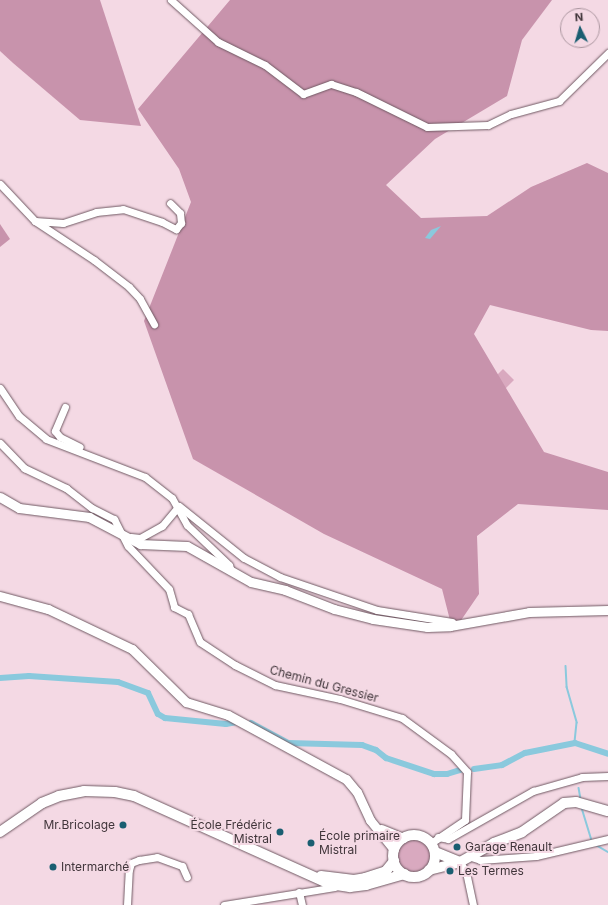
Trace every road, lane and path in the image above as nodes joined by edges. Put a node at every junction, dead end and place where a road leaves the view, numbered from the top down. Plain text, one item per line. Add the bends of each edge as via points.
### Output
1 (171, 0) edge
2 (608, 54) edge
3 (0, 184) edge
4 (170, 203) dead end
5 (35, 221) junction
6 (154, 324) dead end
7 (0, 388) edge
8 (65, 408) dead end
9 (0, 443) edge
10 (85, 453) junction
11 (0, 497) edge
12 (178, 506) junction
13 (123, 535) junction
14 (232, 573) junction
15 (0, 596) edge
16 (608, 610) edge
17 (464, 623) junction
18 (608, 776) edge
19 (608, 811) edge
20 (374, 825) junction
21 (0, 832) edge
22 (403, 838) junction
23 (608, 839) edge
24 (435, 844) junction
25 (394, 850) junction
26 (471, 857) junction
27 (394, 861) junction
28 (460, 862) junction
29 (429, 870) junction
30 (304, 872) junction
31 (404, 874) junction
32 (186, 877) dead end
33 (352, 883) junction
34 (326, 886) junction
35 (299, 892) junction
36 (228, 904) edge
37 (127, 905) edge
38 (302, 905) edge
39 (473, 905) edge

1 - 2 street via 218,42 266,65 303,94 330,84 356,92 427,127 488,125 511,114 559,101
3 - 5 street
4 - 5 street via 180,213 181,223 176,230 162,222 123,209 96,212 63,223
5 - 6 street via 129,287 140,299
7 - 10 street via 19,416 46,439
8 - 10 street via 55,431 60,437 79,446
9 - 13 street, Chemin du Gressier via 24,468 66,488 92,508 114,519
10 - 12 street via 145,477
11 - 13 main road via 19,508 89,517
12 - 13 street via 157,529 140,538
12 - 14 street via 187,525 229,565
12 - 17 street via 244,558 280,577 377,610 433,621
13 - 14 main road via 140,544 187,546 207,555
13 - 24 street, Chemin du Gressier via 128,546 169,589 174,607 188,614 200,642 235,665 275,685 340,699 402,718 451,754 467,772 467,811 465,820
14 - 17 main road via 251,582 285,590 354,615 427,627
15 - 20 main road via 48,609 132,649 186,702 235,718 346,779 357,792
16 - 17 main road via 529,612
18 - 24 street via 582,777 533,791
19 - 26 main road via 576,802 564,802 530,828 494,843
20 - 22 main road
20 - 25 main road
21 - 30 main road via 42,802 58,796 84,791 115,792 134,796
22 - 24 main road via 421,836
22 - 25 main road
23 - 26 street via 536,856 480,860
24 - 28 main road
24 - 29 main road via 433,865
25 - 27 main road
26 - 28 main road
27 - 31 main road
27 - 33 main road via 380,875
28 - 29 main road
28 - 39 street via 466,872
29 - 31 main road via 419,876
30 - 33 main road
30 - 34 main road
31 - 33 main road
32 - 37 street via 182,866 157,856 131,864
33 - 34 main road
34 - 35 street
35 - 36 street
35 - 38 street

